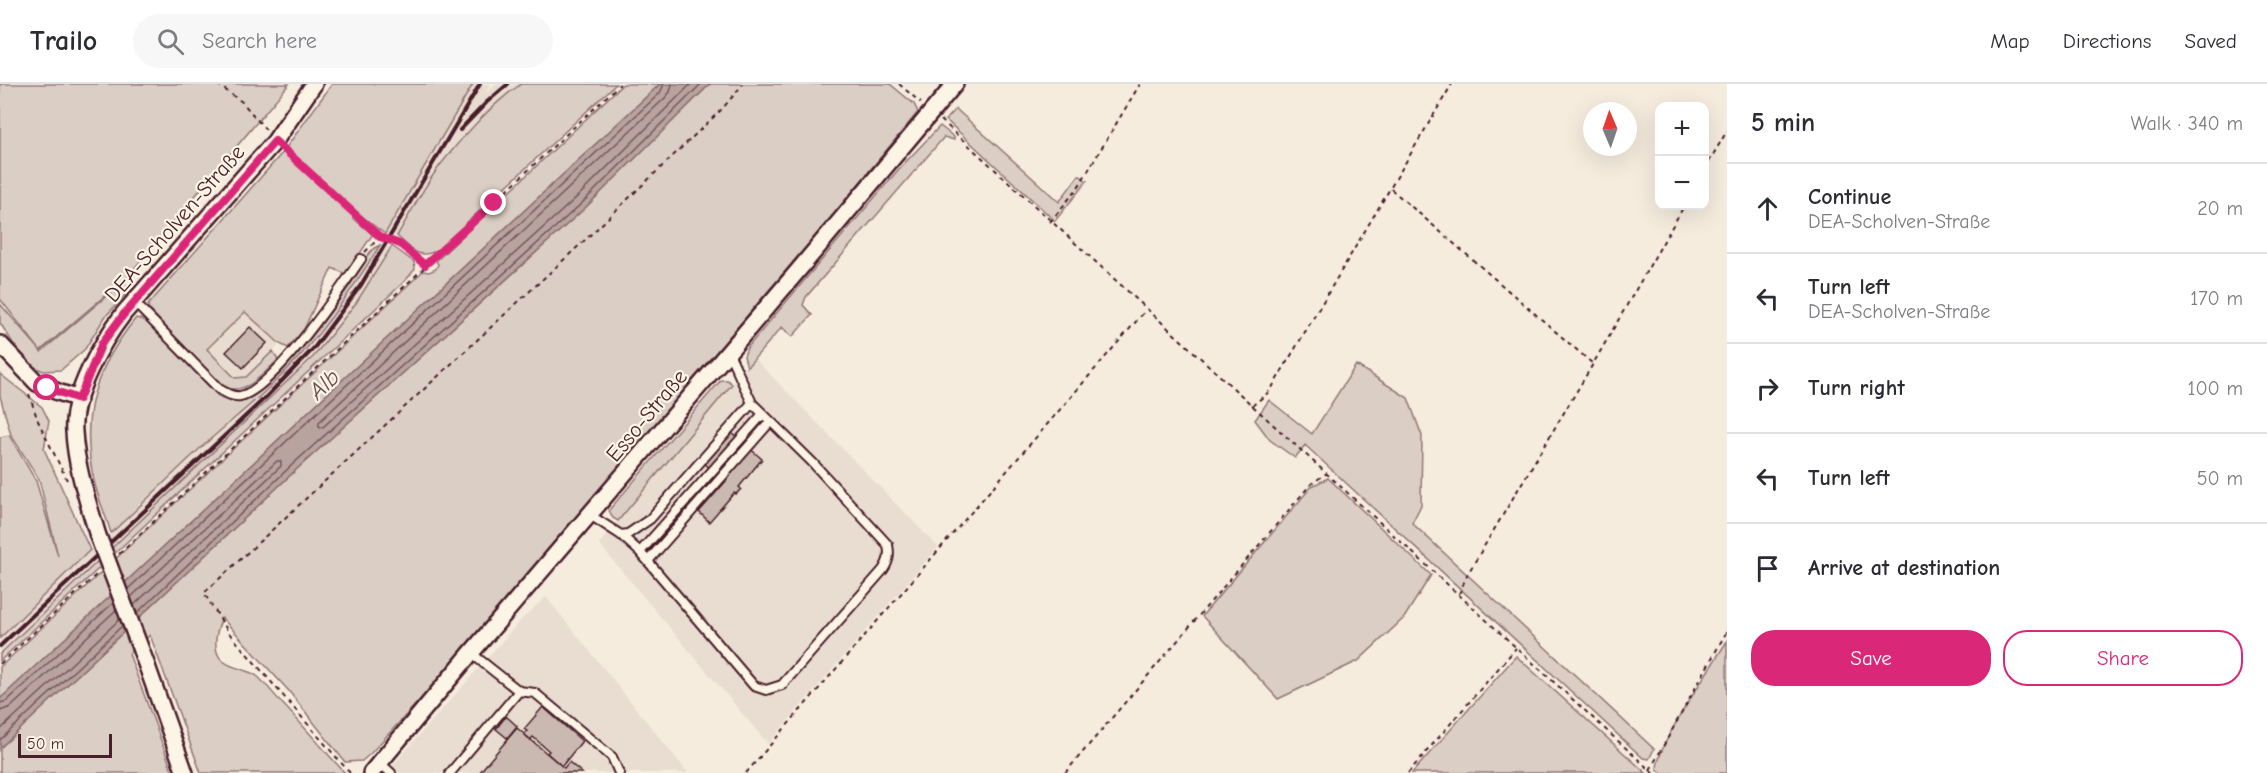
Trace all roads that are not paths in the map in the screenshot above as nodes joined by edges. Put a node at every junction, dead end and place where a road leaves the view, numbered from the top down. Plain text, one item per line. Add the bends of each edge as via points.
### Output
1 (314, 84) edge
2 (954, 84) edge
3 (361, 259) road end
4 (135, 302) junction
5 (0, 344) edge
6 (729, 353) junction
7 (79, 399) junction
8 (752, 403) junction
9 (762, 415) junction
10 (770, 422) junction
11 (590, 515) junction
12 (621, 536) junction
13 (640, 552) junction
14 (648, 561) junction
15 (471, 653) junction
16 (519, 691) junction
17 (380, 770) edge
18 (185, 773) edge
19 (450, 773) edge
20 (619, 773) edge

1 - 4 street, DEA-Scholven-Straße via 275,141
2 - 6 street, Esso-Straße
3 - 4 lane via 302,342 242,396 228,395 219,389
4 - 7 street, DEA-Scholven-Straße via 102,343
5 - 7 street via 37,383
6 - 8 lane
6 - 11 street, Esso-Straße
7 - 18 street, DEA-Scholven-Straße, bridge via 73,430 81,478 98,536
8 - 9 lane
8 - 12 lane via 651,519
9 - 10 lane
9 - 13 lane
10 - 14 lane
10 - 14 lane via 881,537 890,554 883,570 782,685 766,690 754,686
11 - 12 lane
11 - 15 street, Esso-Straße
12 - 13 lane
13 - 14 lane
15 - 16 lane
15 - 17 street, Esso-Straße
16 - 19 lane
16 - 20 lane via 535,693 612,757

